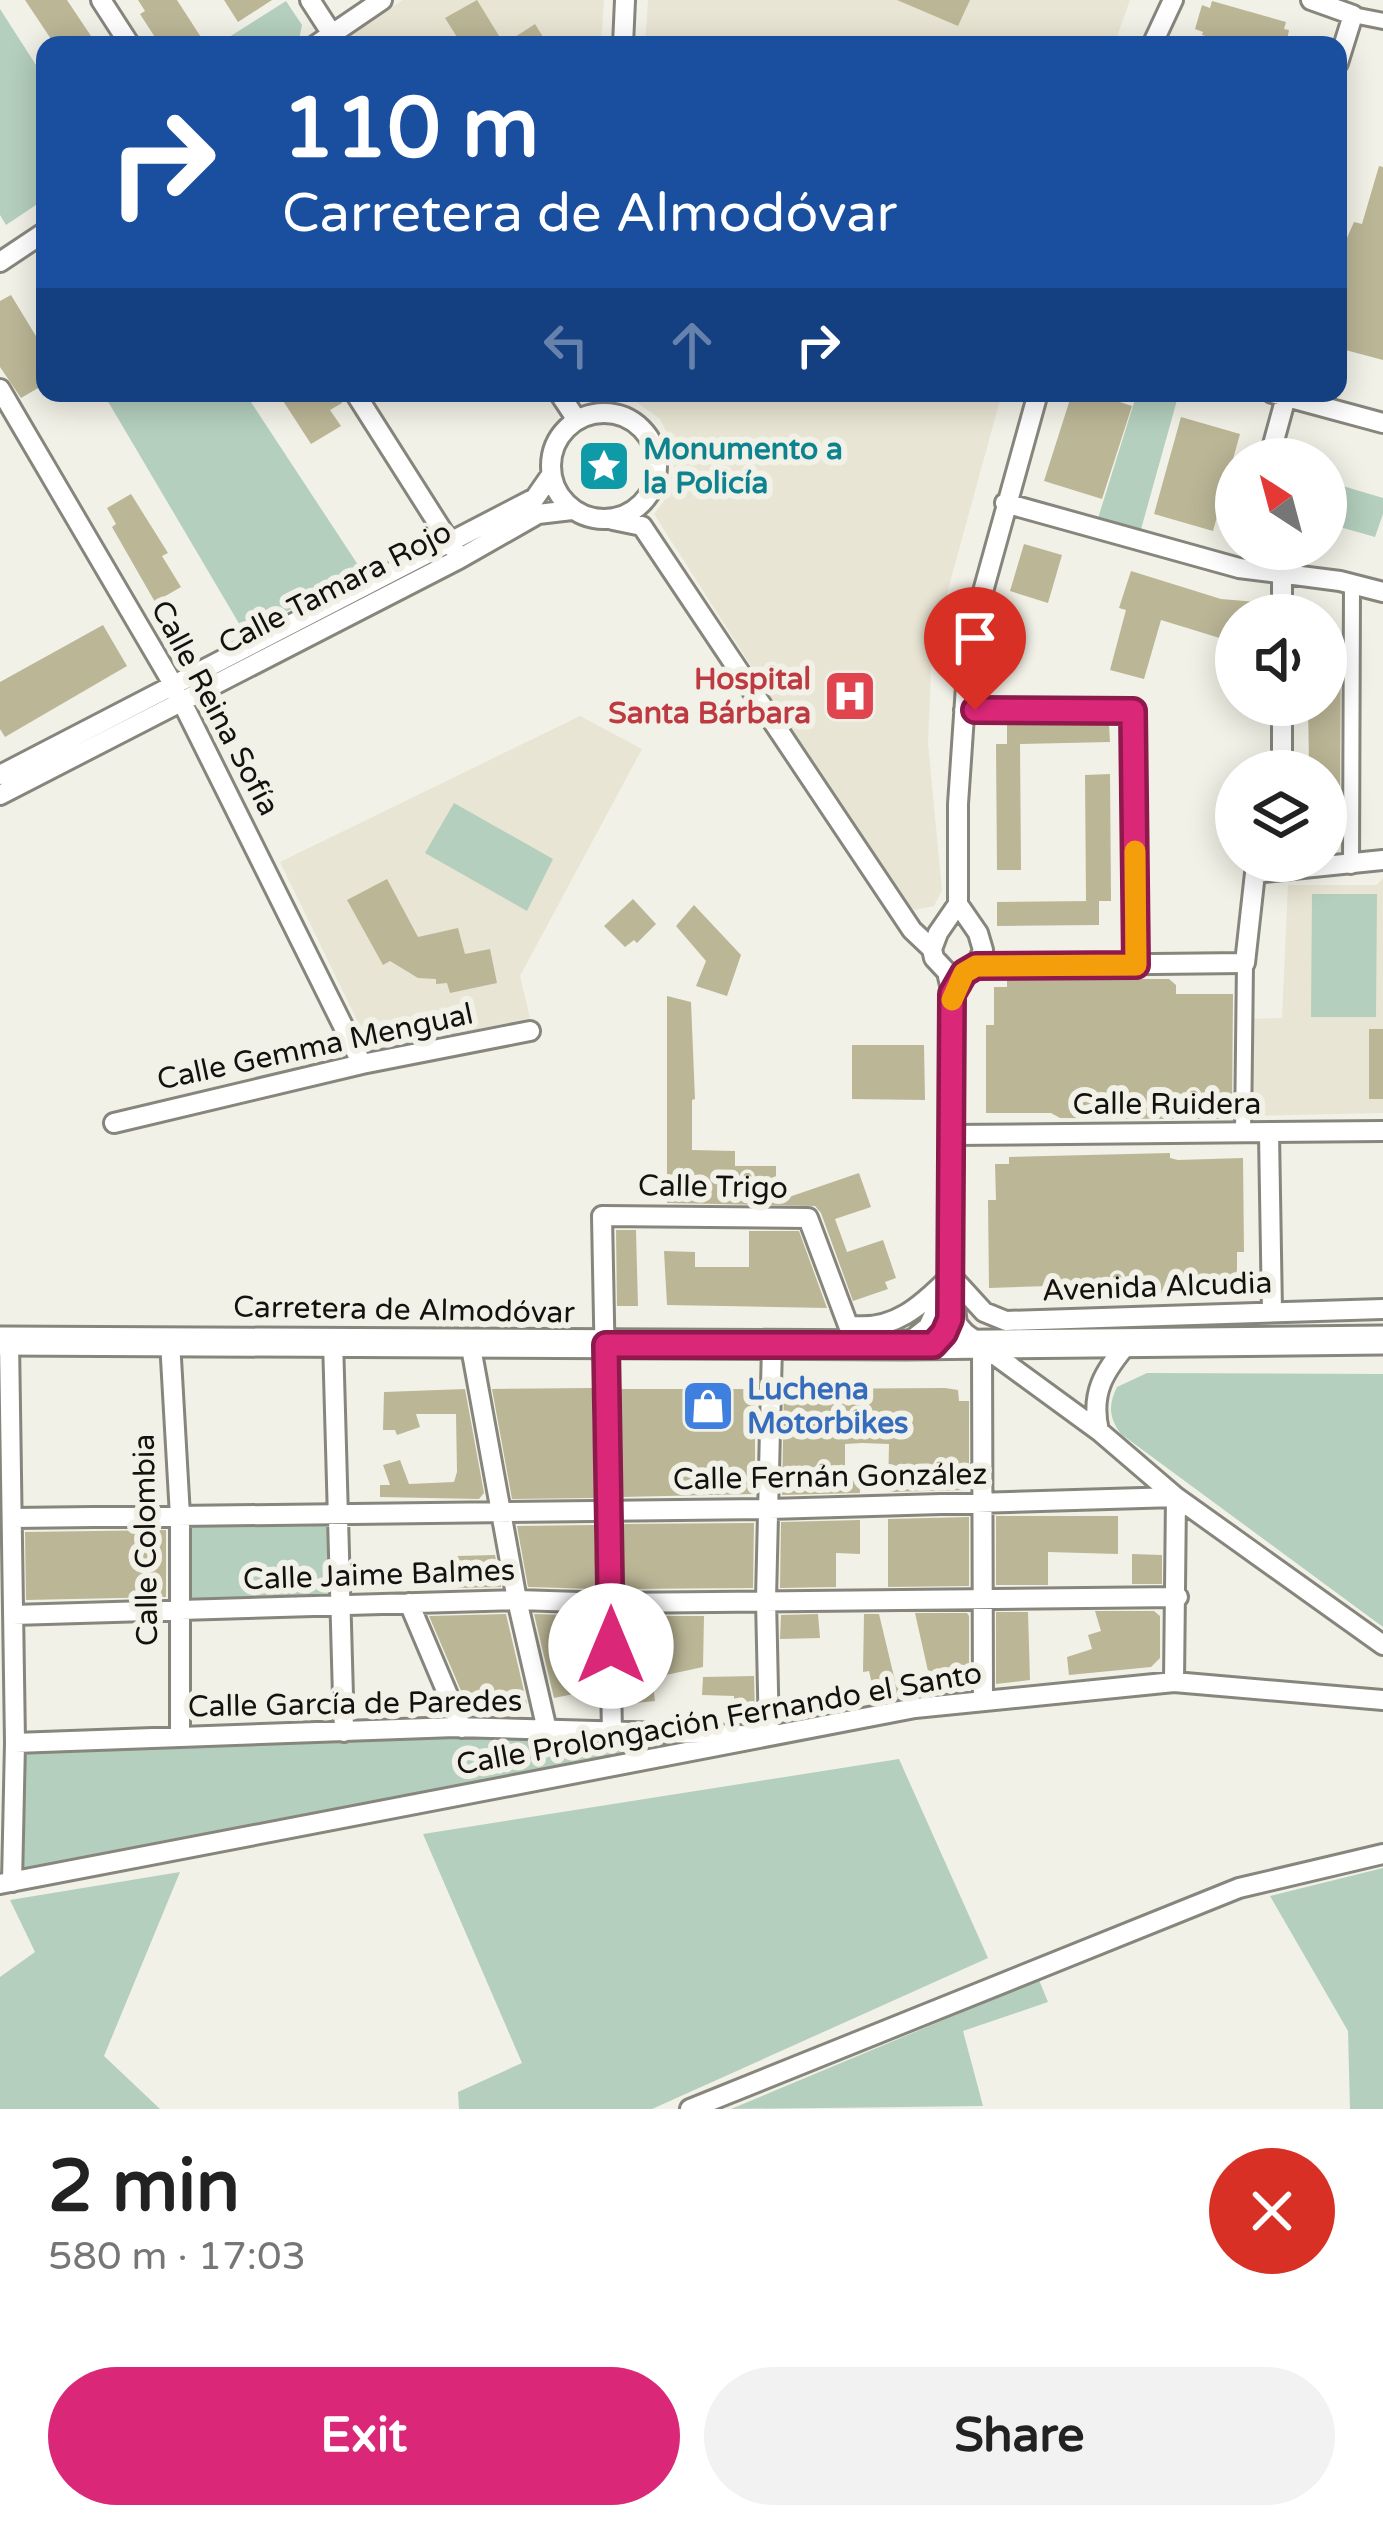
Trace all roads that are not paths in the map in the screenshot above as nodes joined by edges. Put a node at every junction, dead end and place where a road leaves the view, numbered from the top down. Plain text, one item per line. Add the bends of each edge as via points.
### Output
1 (101, 0) edge
2 (310, 0) edge
3 (382, 0) edge
4 (626, 0) edge
5 (1173, 0) edge
6 (1311, 0) edge
7 (1353, 15) junction
8 (1383, 22) edge
9 (124, 36) edge
10 (327, 36) edge
11 (335, 36) edge
12 (624, 36) edge
13 (1156, 36) edge
14 (1346, 36) edge
15 (36, 238) edge
16 (0, 262) edge
17 (0, 389) edge
18 (361, 402) edge
19 (565, 402) edge
20 (602, 402) edge
21 (611, 402) edge
22 (1035, 402) edge
23 (1278, 402) edge
24 (1305, 402) edge
25 (577, 420) junction
26 (1383, 423) edge
27 (1272, 438) edge
28 (551, 475) junction
29 (648, 498) junction
30 (1005, 503) junction
31 (572, 510) junction
32 (613, 520) junction
33 (642, 526) junction
34 (455, 551) junction
35 (1215, 553) edge
36 (1273, 570) edge
37 (1282, 573) junction
38 (1352, 584) junction
39 (1383, 592) edge
40 (1282, 594) edge
41 (177, 693) junction
42 (964, 710) junction
43 (0, 775) edge
44 (0, 795) edge
45 (1383, 860) edge
46 (1347, 866) edge
47 (1351, 866) junction
48 (1256, 882) edge
49 (958, 904) junction
50 (971, 927) junction
51 (938, 936) junction
52 (1244, 963) junction
53 (968, 965) junction
54 (1136, 965) junction
55 (530, 1031) dead end
56 (362, 1064) junction
57 (113, 1123) dead end
58 (1383, 1130) edge
59 (1243, 1134) junction
60 (1268, 1134) junction
61 (951, 1135) junction
62 (951, 1276) junction
63 (1383, 1309) edge
64 (1272, 1312) junction
65 (333, 1340) junction
66 (1383, 1340) edge
67 (4, 1341) edge
68 (170, 1341) junction
69 (470, 1342) junction
70 (1129, 1342) junction
71 (982, 1344) junction
72 (606, 1345) junction
73 (772, 1345) junction
74 (919, 1345) junction
75 (1099, 1432) junction
76 (1176, 1498) junction
77 (980, 1505) junction
78 (770, 1509) junction
79 (610, 1510) junction
80 (502, 1512) junction
81 (341, 1514) junction
82 (180, 1516) junction
83 (12, 1518) junction
84 (1178, 1597) junction
85 (982, 1598) junction
86 (766, 1599) junction
87 (518, 1600) junction
88 (409, 1603) junction
89 (611, 1603) junction
90 (340, 1605) junction
91 (178, 1610) junction
92 (13, 1615) junction
93 (1383, 1646) edge
94 (1174, 1682) junction
95 (1383, 1700) edge
96 (982, 1701) junction
97 (462, 1727) junction
98 (547, 1730) junction
99 (344, 1732) junction
100 (612, 1732) junction
101 (769, 1736) junction
102 (180, 1737) junction
103 (15, 1743) junction
104 (1383, 1854) edge
105 (6, 1883) edge
106 (690, 2109) edge

1 - 9 street
2 - 10 street
3 - 11 street
4 - 12 street
5 - 13 street
6 - 7 street
7 - 8 street
7 - 14 street
15 - 16 street
17 - 41 street, Calle Reina Sofía
18 - 34 street
19 - 25 street
20 - 25 street
21 - 29 street via 651,438 657,479
22 - 30 street
23 - 27 street
24 - 26 street
25 - 28 street via 561,434
28 - 31 street
28 - 34 street, Calle Tamara Rojo via 535,498
29 - 32 street
29 - 33 street
30 - 35 street
30 - 42 street via 969,642
31 - 32 street
31 - 34 street, Calle Tamara Rojo via 538,514
32 - 33 street
33 - 51 street via 912,930
34 - 41 street, Calle Tamara Rojo
36 - 37 street
37 - 38 street
37 - 40 street
38 - 39 street
38 - 47 street
41 - 43 street, Calle Tamara Rojo
41 - 44 street, Calle Tamara Rojo
41 - 56 street, Calle Reina Sofía
42 - 49 street
42 - 54 street via 1133,711
45 - 47 street
46 - 47 street
48 - 52 street
49 - 50 street
49 - 51 street
50 - 51 street via 954,923
50 - 53 street via 982,941
51 - 53 street via 934,958
52 - 54 street
52 - 59 street
53 - 54 street
53 - 61 street via 952,994
55 - 56 street, Calle Gemma Mengual
56 - 57 street, Calle Gemma Mengual
58 - 60 street, Calle Ruidera
59 - 60 street, Calle Ruidera
59 - 61 street, Calle Ruidera
60 - 64 street
61 - 62 street
62 - 64 street, Avenida Alcudia via 984,1312 1006,1321
62 - 71 street via 958,1324
62 - 72 street, Calle Trigo via 899,1319 848,1325 808,1218 602,1216
62 - 74 street
62 - 74 street via 944,1333
63 - 64 street, Avenida Alcudia
65 - 68 main road, Carretera de Almodóvar
65 - 69 main road, Carretera de Almodóvar
65 - 81 street
66 - 70 main road, Carretera de Almodóvar
67 - 68 main road, Carretera de Almodóvar
67 - 83 street
68 - 82 street, Calle Colombia
69 - 72 main road, Carretera de Almodóvar
69 - 80 street
70 - 71 main road, Carretera de Almodóvar
70 - 75 street via 1099,1385
71 - 74 main road, Carretera de Almodóvar
71 - 75 street
71 - 77 street
72 - 73 main road, Carretera de Almodóvar
72 - 79 street
73 - 74 main road, Carretera de Almodóvar
73 - 78 street
75 - 76 street
76 - 77 street, Calle Fernán González
76 - 84 street
76 - 93 street
77 - 78 street, Calle Fernán González
77 - 85 street
78 - 79 street, Calle Fernán González
78 - 86 street
79 - 80 street, Calle Fernán González
79 - 89 street
80 - 81 street, Calle Fernán González
80 - 87 street
81 - 82 street, Calle Fernán González
81 - 90 street
82 - 83 street, Calle Fernán González
82 - 91 street, Calle Colombia
83 - 92 street
84 - 85 street, Calle Jaime Balmes
84 - 94 street
85 - 86 street, Calle Jaime Balmes
85 - 96 street
86 - 89 street, Calle Jaime Balmes
86 - 101 street
87 - 88 street, Calle Jaime Balmes
87 - 89 street, Calle Jaime Balmes
87 - 98 street
88 - 90 street, Calle Jaime Balmes
88 - 97 street
89 - 100 street
90 - 91 street, Calle Jaime Balmes
90 - 99 street
91 - 92 street, Calle Jaime Balmes
91 - 102 street, Calle Colombia
92 - 103 street
94 - 95 street, Calle Prolongación Fernando el Santo
94 - 96 street, Calle Prolongación Fernando el Santo
96 - 101 street, Calle Prolongación Fernando el Santo
97 - 98 street, Calle García de Paredes
97 - 99 street, Calle García de Paredes
98 - 100 street, Calle García de Paredes
99 - 102 street, Calle García de Paredes
100 - 101 street, Calle García de Paredes
101 - 105 street, Calle Prolongación Fernando el Santo
102 - 103 street, Calle García de Paredes
103 - 105 street
104 - 106 street via 1239,1888

